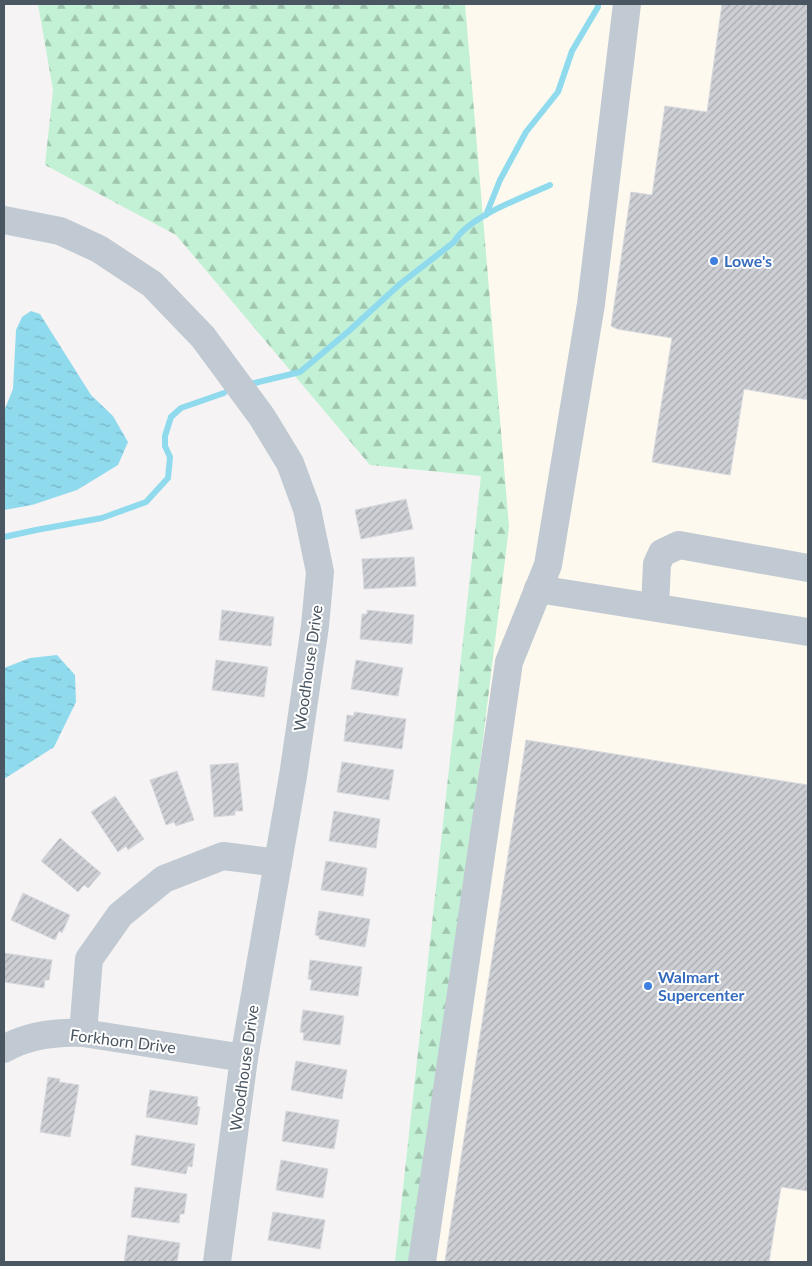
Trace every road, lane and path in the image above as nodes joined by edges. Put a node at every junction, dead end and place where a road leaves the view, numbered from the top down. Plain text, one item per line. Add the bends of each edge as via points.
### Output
1 (627, 4) edge
2 (4, 220) edge
3 (808, 568) edge
4 (538, 589) junction
5 (655, 607) junction
6 (808, 632) edge
7 (278, 863) junction
8 (83, 1033) junction
9 (4, 1049) edge
10 (244, 1058) junction
11 (217, 1262) edge
12 (422, 1262) edge

1 - 4 street via 591,304 548,565
2 - 7 street, Woodhouse Drive via 60,231 99,249 152,284 203,337 262,417 290,463 306,509 320,572 315,626
3 - 5 street via 679,545 662,553 657,564
4 - 5 street
4 - 12 street via 509,662
5 - 6 street
7 - 8 street via 223,856 164,879 120,915 89,959
7 - 10 street, Woodhouse Drive
8 - 9 street, Forkhorn Drive via 56,1032 14,1043
8 - 10 street, Forkhorn Drive
10 - 11 street, Woodhouse Drive

